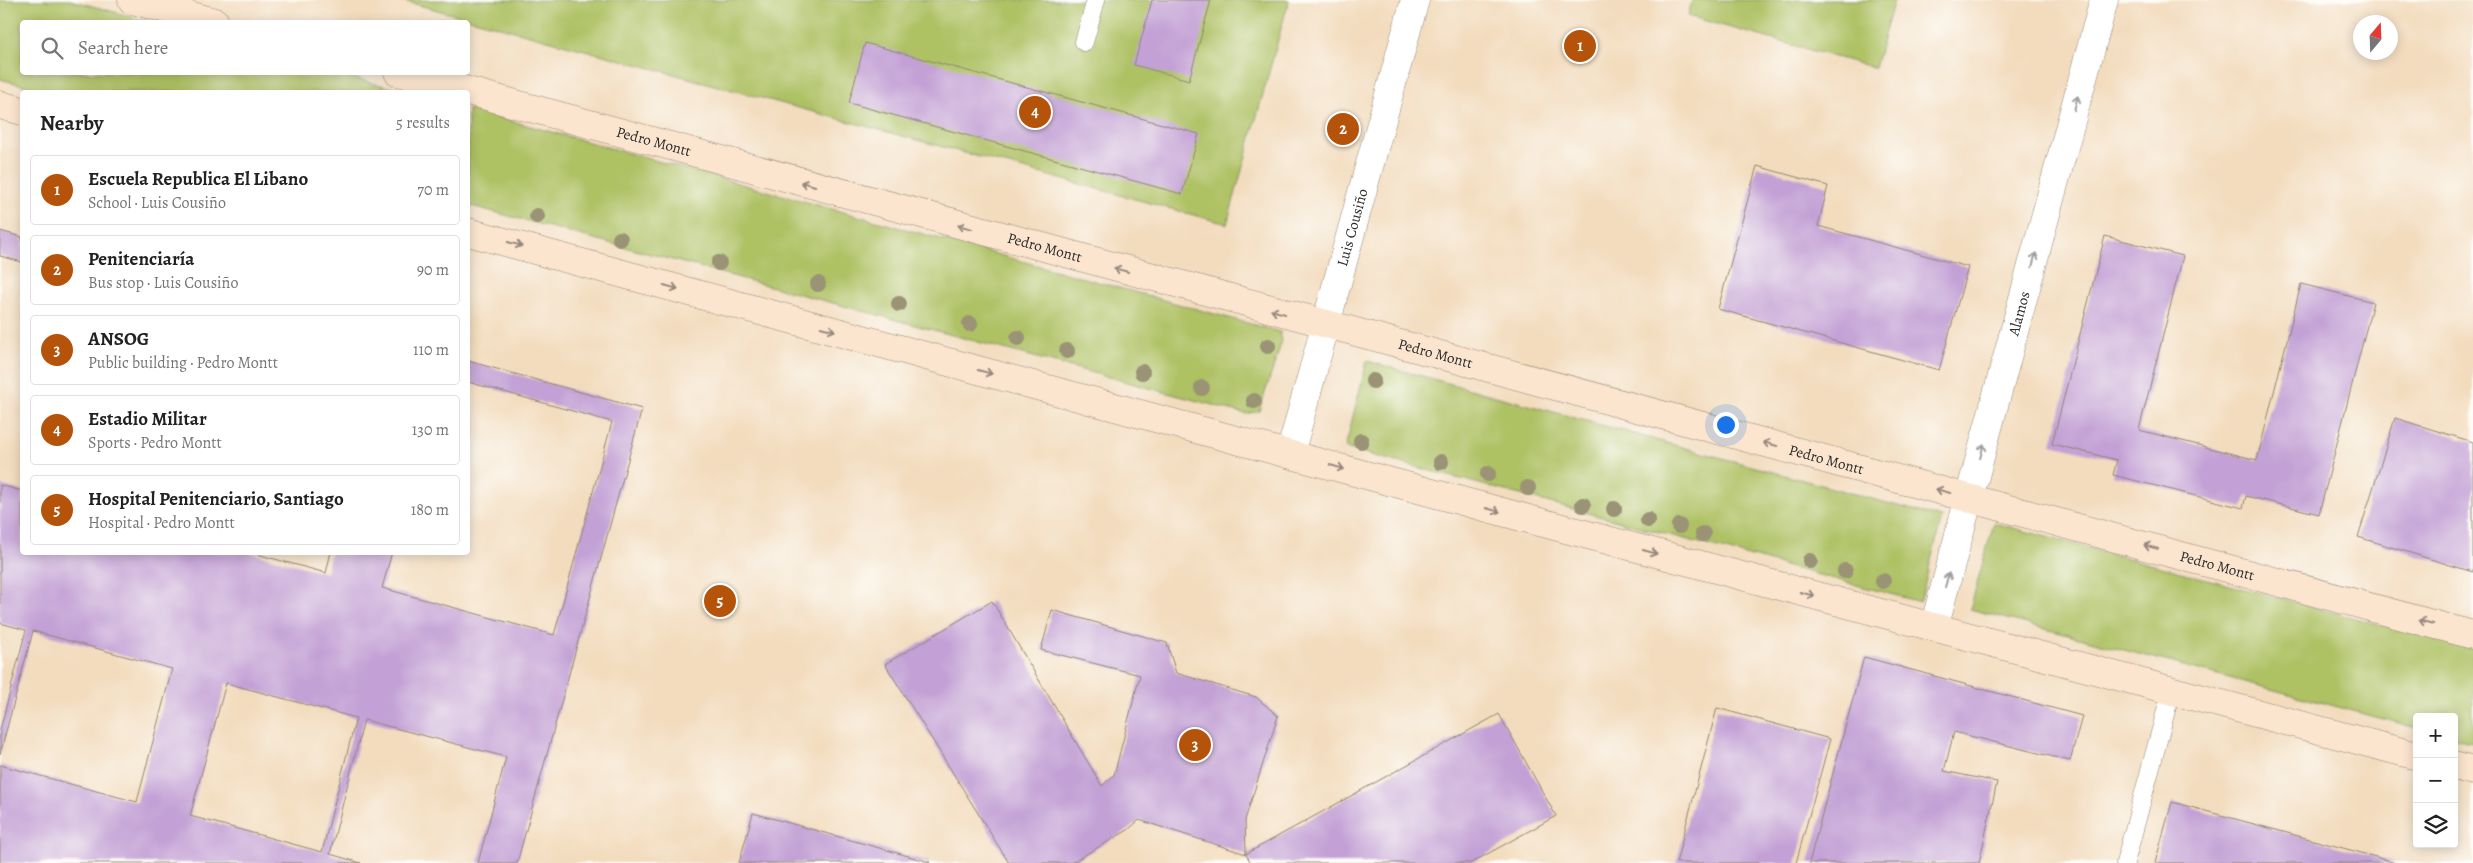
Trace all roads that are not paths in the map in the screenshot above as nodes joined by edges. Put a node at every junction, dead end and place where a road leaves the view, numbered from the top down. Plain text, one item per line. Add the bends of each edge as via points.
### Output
1 (132, 0) edge
2 (1096, 0) edge
3 (1415, 0) edge
4 (2104, 0) edge
5 (207, 20) edge
6 (1084, 42) dead end
7 (409, 75) edge
8 (464, 90) edge
9 (470, 92) edge
10 (0, 105) edge
11 (20, 110) edge
12 (470, 233) edge
13 (1325, 325) junction
14 (1290, 454) junction
15 (1970, 498) junction
16 (1934, 627) junction
17 (2473, 635) edge
18 (2171, 692) junction
19 (2413, 755) edge
20 (2458, 767) edge
21 (2473, 771) edge
22 (2125, 863) edge

1 - 5 street
2 - 6 lane
3 - 13 street, Luis Cousiño
15 -> 4 street, Alamos
8 -> 7 street, Pedro Montt
13 -> 9 street, Pedro Montt
10 - 11 street
12 -> 14 street
13 - 14 street, Luis Cousiño
15 -> 13 street, Pedro Montt
14 -> 16 street
16 -> 15 street, Alamos
17 -> 15 street, Pedro Montt
16 - 18 street
18 - 19 street
18 - 22 lane
20 - 21 street

